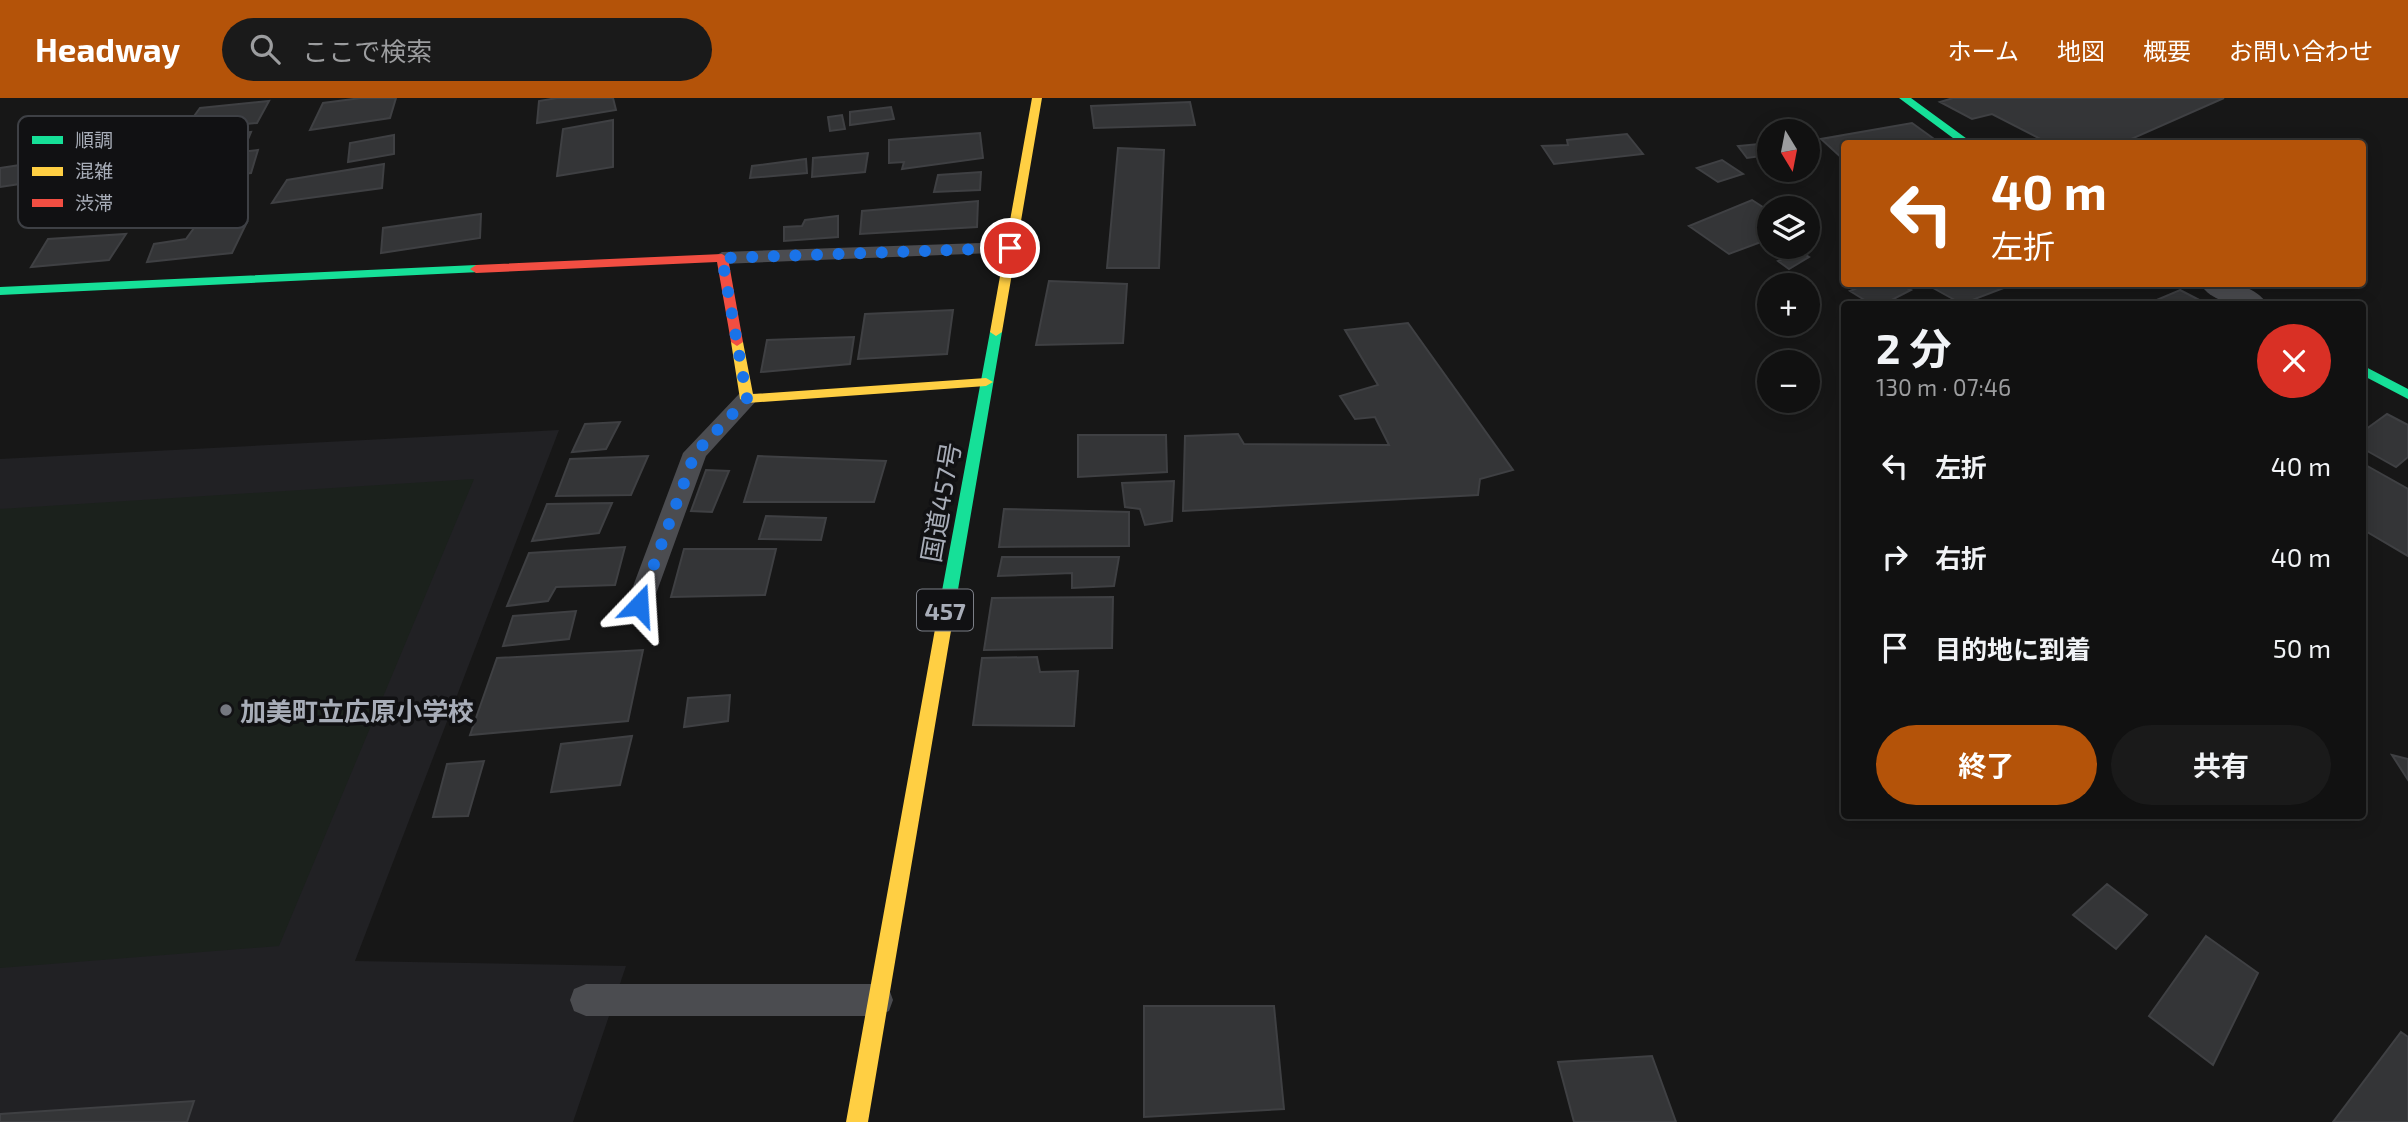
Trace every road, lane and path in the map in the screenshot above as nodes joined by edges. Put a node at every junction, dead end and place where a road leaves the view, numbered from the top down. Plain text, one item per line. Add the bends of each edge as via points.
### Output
1 (1037, 98) edge
2 (1904, 98) edge
3 (1963, 140) edge
4 (1010, 248) junction
5 (722, 258) junction
6 (2221, 287) edge
7 (0, 291) edge
8 (2247, 301) edge
9 (2366, 371) edge
10 (986, 382) junction
11 (2408, 395) edge
12 (747, 399) junction
13 (639, 605) dead end
14 (586, 1000) dead end
15 (877, 1000) junction
16 (856, 1122) edge

1 - 4 main road, 国道457号 / 457
2 - 3 main road
4 - 5 lane
4 - 10 main road, 国道457号 / 457
5 - 7 main road
5 - 12 main road
6 - 8 street
9 - 11 main road
10 - 12 main road
10 - 15 main road, 国道457号 / 457
12 - 13 lane via 695,453
14 - 15 lane
15 - 16 main road, 国道457号 / 457

